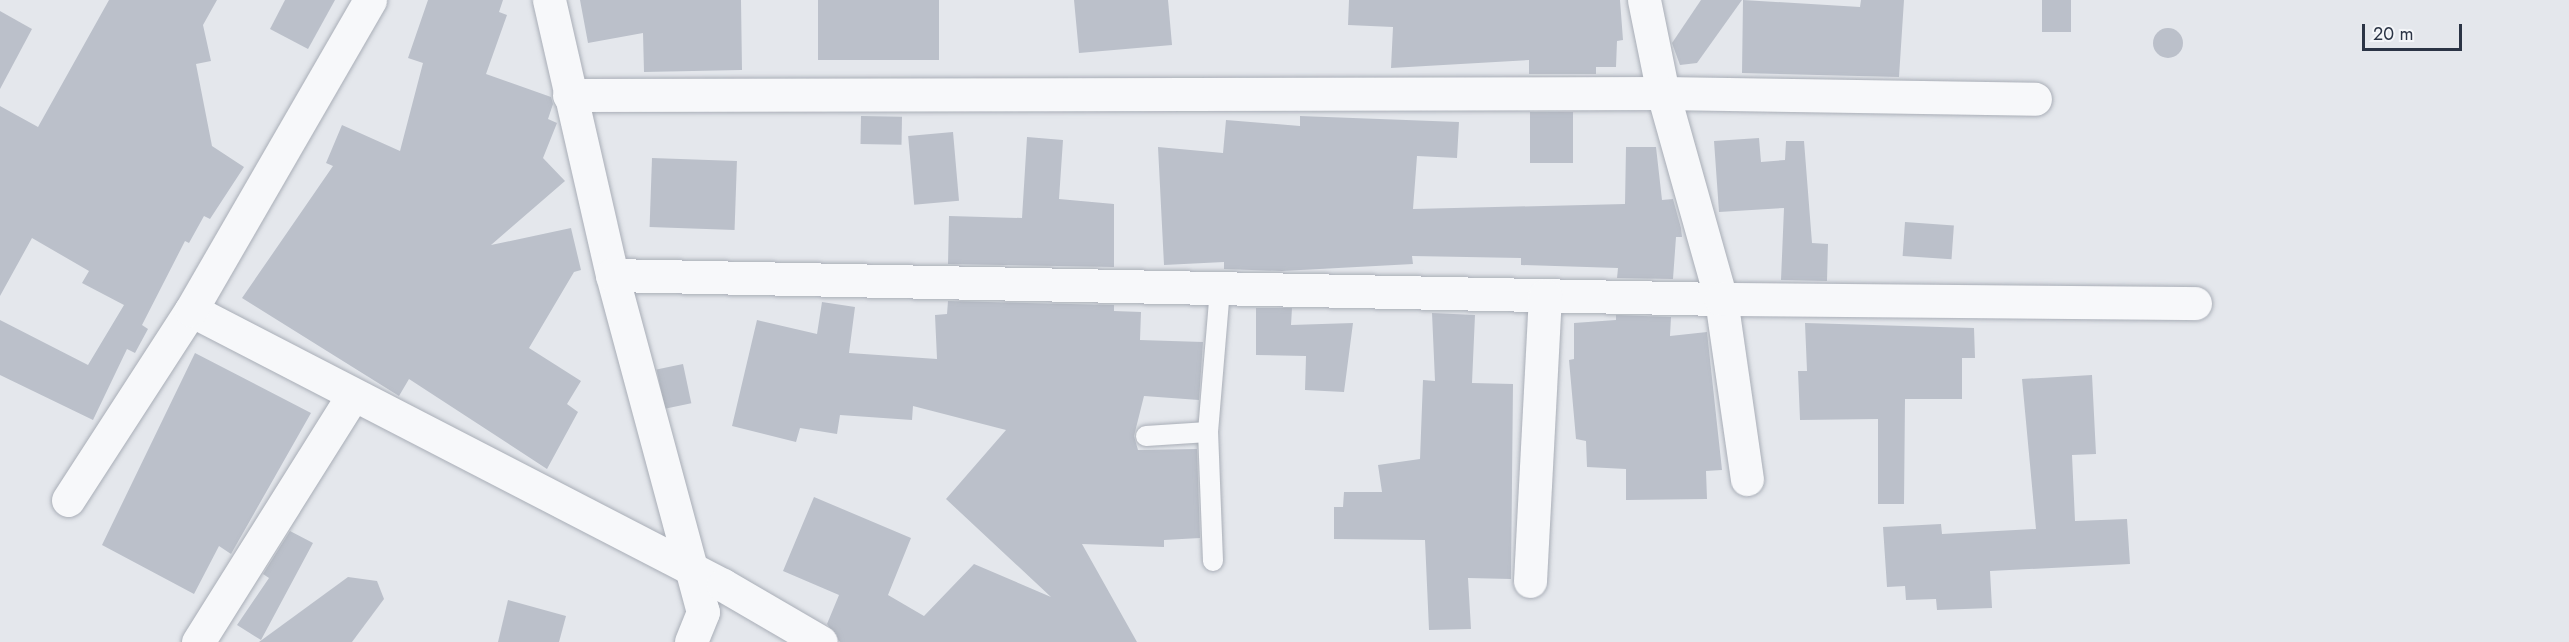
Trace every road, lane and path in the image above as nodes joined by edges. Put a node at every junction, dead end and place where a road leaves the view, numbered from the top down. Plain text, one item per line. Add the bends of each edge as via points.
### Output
1 (370, 0) edge
2 (549, 0) edge
3 (1644, 0) edge
4 (1662, 93) junction
5 (569, 95) junction
6 (2035, 99) dead end
7 (612, 275) junction
8 (1220, 288) junction
9 (1545, 295) junction
10 (1721, 299) junction
11 (2195, 303) dead end
12 (191, 310) junction
13 (353, 394) junction
14 (1208, 432) junction
15 (1146, 436) dead end
16 (1747, 479) dead end
17 (68, 500) dead end
18 (1213, 561) dead end
19 (691, 569) junction
20 (1530, 581) dead end
21 (198, 642) edge
22 (691, 642) edge
23 (820, 642) edge

1 - 12 street
2 - 5 street
3 - 4 street
4 - 5 street
4 - 6 street
4 - 10 street
5 - 7 street
7 - 8 street
7 - 19 street
8 - 9 street
8 - 14 lane
9 - 10 street
9 - 20 street
10 - 11 street
10 - 16 street
12 - 13 street
12 - 17 street
13 - 19 street
13 - 21 street
14 - 15 lane
14 - 18 lane
19 - 22 street via 703,612
19 - 23 street

